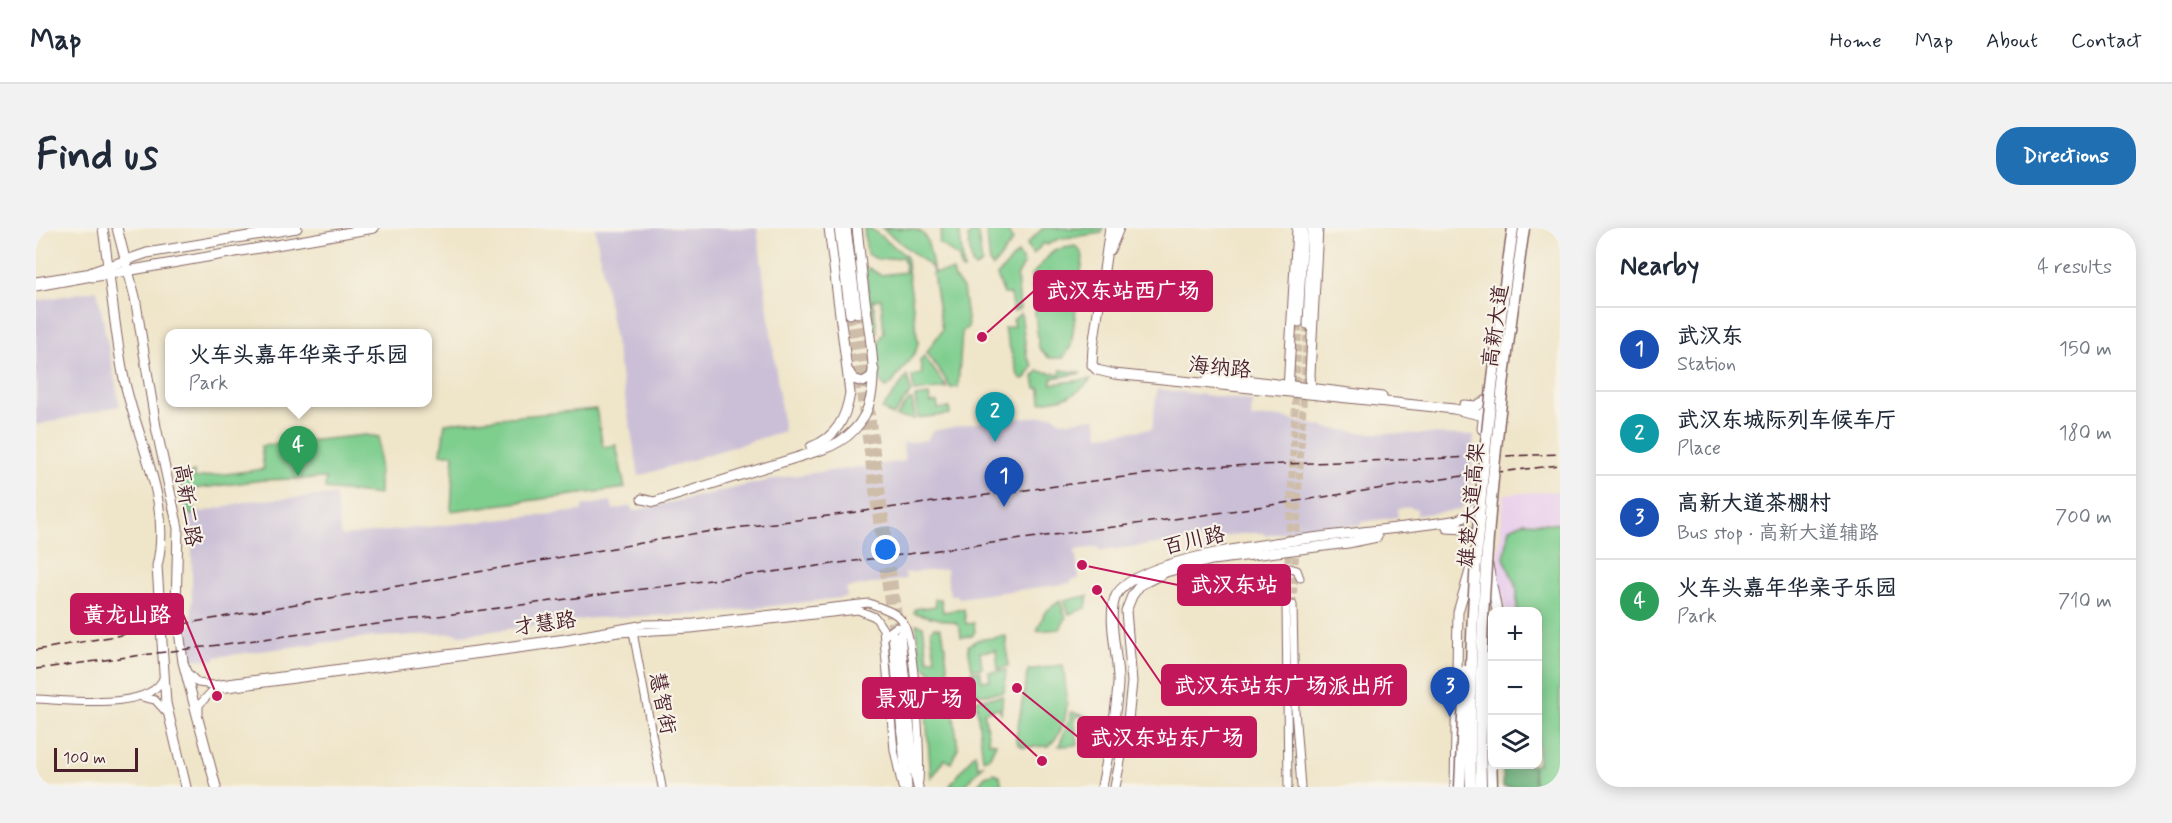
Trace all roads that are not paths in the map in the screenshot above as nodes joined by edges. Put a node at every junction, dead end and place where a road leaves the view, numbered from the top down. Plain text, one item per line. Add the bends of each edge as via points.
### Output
1 (104, 228) edge
2 (117, 228) edge
3 (297, 228) edge
4 (374, 228) edge
5 (829, 228) edge
6 (839, 228) edge
7 (846, 228) edge
8 (857, 228) edge
9 (1110, 228) edge
10 (1119, 228) edge
11 (1297, 228) edge
12 (1304, 228) edge
13 (1311, 228) edge
14 (1318, 228) edge
15 (1511, 228) edge
16 (1524, 228) edge
17 (1529, 228) edge
18 (126, 266) junction
19 (108, 270) junction
20 (92, 274) junction
21 (36, 281) edge
22 (36, 287) edge
23 (1501, 290) junction
24 (1517, 291) junction
25 (1291, 361) junction
26 (1311, 364) junction
27 (848, 370) junction
28 (874, 370) junction
29 (1288, 389) junction
30 (1311, 392) junction
31 (1485, 401) junction
32 (1484, 416) junction
33 (1482, 429) dead end
34 (1500, 430) dead end
35 (1493, 501) dead end
36 (1473, 538) junction
37 (1472, 564) junction
38 (1488, 565) junction
39 (1300, 578) dead end
40 (1281, 579) dead end
41 (1485, 579) junction
42 (1496, 607) edge
43 (630, 629) junction
44 (1472, 632) junction
45 (896, 635) junction
46 (1116, 647) junction
47 (1131, 656) junction
48 (183, 662) junction
49 (165, 671) junction
50 (142, 697) junction
51 (36, 699) edge
52 (171, 719) junction
53 (202, 735) junction
54 (1496, 769) edge
55 (1495, 785) edge
56 (186, 787) edge
57 (216, 787) edge
58 (660, 787) edge
59 (905, 787) edge
60 (918, 787) edge
61 (1102, 787) edge
62 (1115, 787) edge
63 (1288, 787) edge
64 (1301, 787) edge
65 (1455, 787) edge
66 (1460, 787) edge
67 (1469, 787) edge
68 (1483, 787) edge

1 - 19 main road, 高新二路
2 - 18 main road, 高新二路
3 - 18 main road via 147,253
4 - 18 main road via 150,266
5 - 27 main road
6 - 7 main road via 853,313
8 - 28 main road
9 - 29 main road, 海纳路 via 1093,347 1092,364 1097,370
10 - 29 main road, 海纳路 via 1110,245 1097,347 1101,364
11 - 25 main road
12 - 13 street via 1303,324
14 - 26 main road
15 - 23 main road, 高新大道
15 - 44 highway, 雄楚大道高架, bridge via 1486,428
16 - 41 highway, 雄楚大道高架, bridge via 1497,428
17 - 24 main road, 高新大道
18 - 19 main road
18 - 48 main road, 高新二路 via 178,528 176,607
19 - 20 main road
19 - 49 main road, 高新二路 via 127,394 160,512 158,577
20 - 21 street
20 - 22 street
23 - 24 main road via 1511,280
23 - 31 main road, 高新大道
24 - 34 main road, 高新大道
25 - 26 main road via 1299,369
25 - 29 main road
26 - 30 main road
27 - 28 main road via 853,379 863,382
27 - 28 main road via 850,393 846,413 823,442 642,499 654,502 832,446 855,429 867,411
29 - 30 main road, 海纳路
30 - 31 main road, 海纳路 via 1476,406
30 - 32 main road, 海纳路
31 - 32 main road, 高新大道
32 - 33 main road, 高新大道
35 - 38 main road
36 - 37 main road
36 - 46 main road, 百川路 via 1476,503 1470,514 1458,520 1230,550 1144,572 1124,584 1115,598
36 - 47 main road, 百川路 via 1457,527 1232,556 1166,572 1140,585 1128,604
37 - 65 main road via 1458,612
37 - 67 main road
38 - 42 main road
38 - 68 main road
39 - 40 street via 1297,570 1290,568 1282,572
41 - 55 highway, bridge
41 - 68 highway, 雄楚大道高架, bridge via 1480,710
43 - 45 street, 才慧路 via 691,629 858,609
43 - 45 street, 才慧路 via 666,622 694,623 869,603 894,613 906,625
43 - 48 street, 才慧路 via 213,685 193,680
43 - 53 street, 才慧路 via 213,690 199,705
43 - 58 street, 慧智街
44 - 66 highway, bridge via 1464,677
44 - 67 highway, 雄楚大道高架, bridge
45 - 59 main road
45 - 60 main road
46 - 47 main road via 1118,634 1122,633
46 - 61 main road, 百川路 via 1117,699
47 - 62 main road, 百川路 via 1128,720
48 - 53 main road, 高新二路
49 - 50 street via 155,691
49 - 52 main road, 高新二路
50 - 51 street via 99,701
50 - 52 street via 163,705
52 - 56 main road, 高新二路
53 - 57 main road, 高新二路
54 - 55 main road
63 - 64 street via 1290,605

